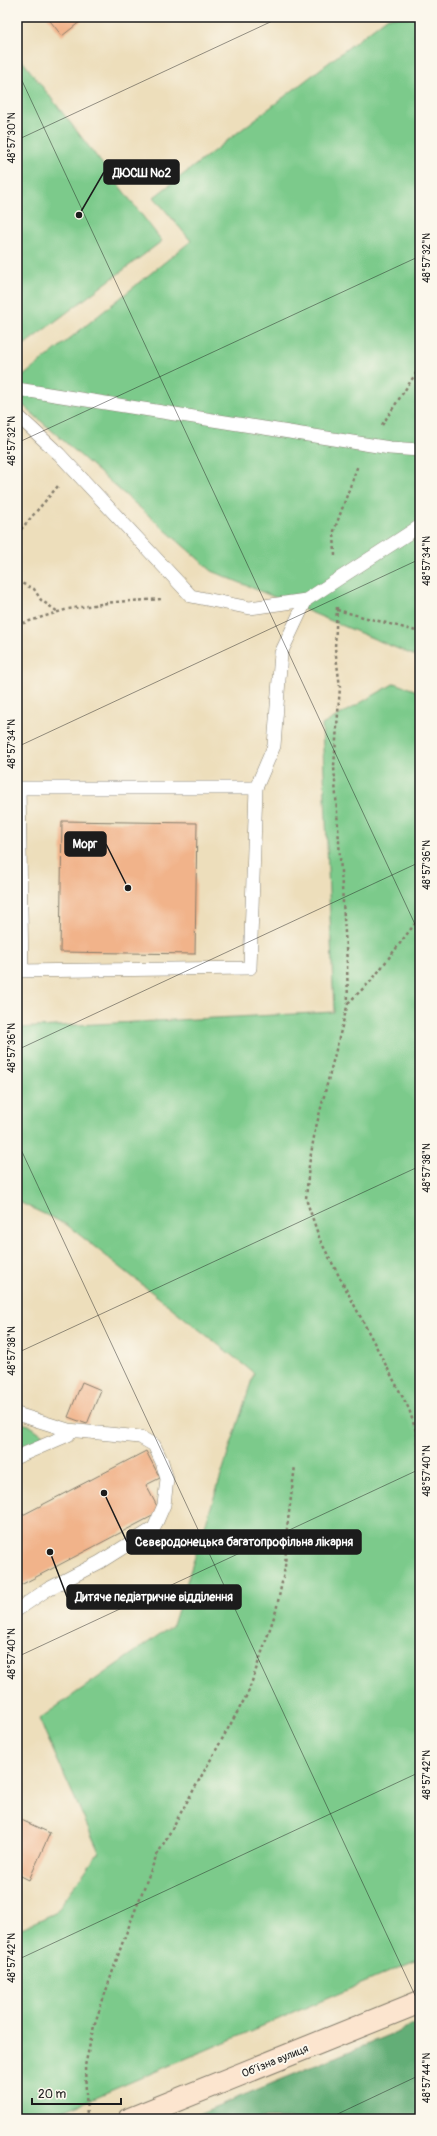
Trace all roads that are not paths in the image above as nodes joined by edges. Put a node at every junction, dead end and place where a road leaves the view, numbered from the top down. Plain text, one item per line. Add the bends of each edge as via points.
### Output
1 (17, 389) edge
2 (17, 415) edge
3 (420, 450) edge
4 (420, 526) edge
5 (306, 600) junction
6 (18, 788) edge
7 (256, 788) junction
8 (20, 971) edge
9 (17, 1414) edge
10 (68, 1430) junction
11 (17, 1457) edge
12 (17, 1610) edge
13 (420, 2002) edge
14 (130, 2119) edge

1 - 3 lane
2 - 5 lane via 73,469 191,596 250,608
4 - 5 lane
5 - 7 lane via 281,653 274,746
6 - 7 lane
6 - 8 lane
7 - 8 lane via 250,968
9 - 10 lane
10 - 11 lane via 68,1435
10 - 12 lane via 140,1436 154,1445 167,1479 164,1505 154,1528 100,1562 48,1589
13 - 14 main road, Об’їзна вулиця

